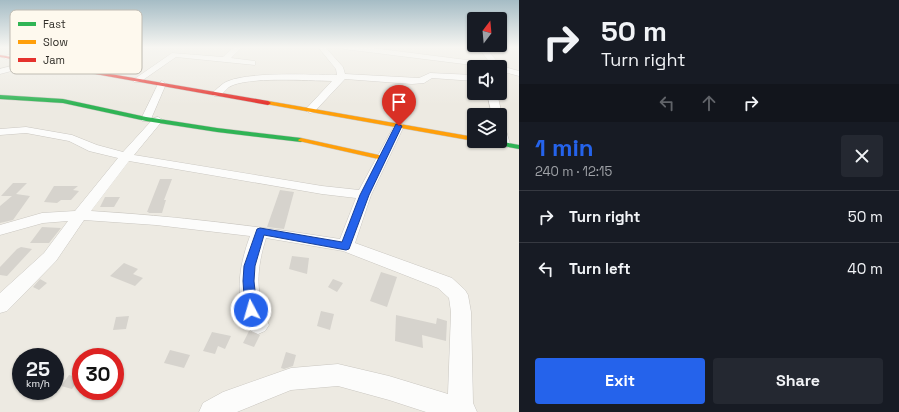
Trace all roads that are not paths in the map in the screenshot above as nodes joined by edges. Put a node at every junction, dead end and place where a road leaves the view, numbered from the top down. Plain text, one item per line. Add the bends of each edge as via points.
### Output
1 (158, 66) edge
2 (338, 66) edge
3 (10, 69) edge
4 (507, 70) edge
5 (0, 72) edge
6 (103, 74) edge
7 (519, 74) edge
8 (341, 77) junction
9 (467, 78) edge
10 (137, 80) junction
11 (162, 84) junction
12 (217, 94) junction
13 (0, 97) edge
14 (310, 110) junction
15 (152, 120) junction
16 (399, 126) junction
17 (0, 132) edge
18 (467, 138) edge
19 (507, 145) edge
20 (519, 147) edge
21 (126, 156) junction
22 (383, 158) junction
23 (364, 195) junction
24 (80, 215) junction
25 (0, 230) edge
26 (260, 232) junction
27 (346, 246) junction
28 (0, 306) edge
29 (258, 325) dead end
30 (462, 411) edge
31 (212, 412) edge

1 - 10 street
2 - 8 street
3 - 5 street
4 - 7 street
6 - 10 main road
8 - 9 street via 412,81 421,81 430,75
8 - 12 street via 243,80 227,85
8 - 14 street
10 - 11 main road
11 - 12 main road
11 - 15 street
12 - 14 main road
13 - 15 main road via 63,101
14 - 16 main road
15 - 21 street
15 - 22 main road via 290,138
16 - 18 main road
16 - 22 street
17 - 21 street via 26,130 72,138 93,148
19 - 20 main road
21 - 23 street
21 - 24 street
22 - 23 street
23 - 27 street
24 - 25 street via 42,218
24 - 26 street via 156,220
24 - 28 street via 50,258
26 - 27 street
26 - 29 street via 249,266 248,281 251,310
27 - 30 street via 445,283 458,295 461,312
30 - 31 street via 338,375 291,379 232,401

